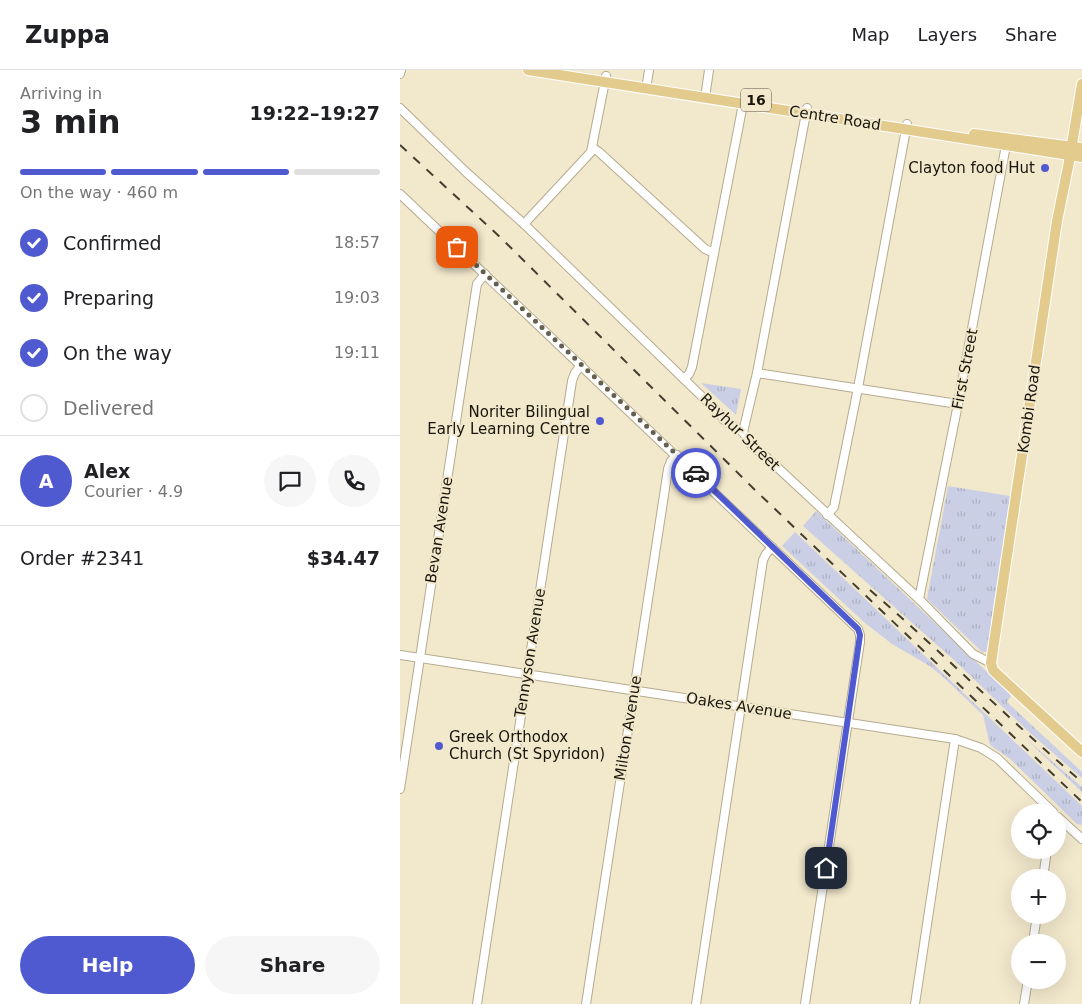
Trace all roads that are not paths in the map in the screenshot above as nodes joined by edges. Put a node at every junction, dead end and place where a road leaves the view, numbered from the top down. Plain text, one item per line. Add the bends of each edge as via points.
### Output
1 (401, 70) edge
2 (528, 70) edge
3 (566, 70) edge
4 (649, 70) edge
5 (709, 70) edge
6 (543, 71) edge
7 (400, 74) edge
8 (606, 79) junction
9 (647, 82) junction
10 (1082, 84) edge
11 (705, 95) junction
12 (743, 104) junction
13 (400, 108) edge
14 (807, 111) junction
15 (907, 127) junction
16 (1007, 142) junction
17 (593, 148) junction
18 (1075, 150) edge
19 (1082, 157) edge
20 (400, 194) edge
21 (524, 224) junction
22 (714, 253) junction
23 (485, 274) junction
24 (582, 365) junction
25 (757, 372) junction
26 (684, 379) junction
27 (858, 388) junction
28 (958, 404) junction
29 (743, 432) junction
30 (677, 456) junction
31 (827, 515) junction
32 (772, 547) junction
33 (919, 599) junction
34 (400, 655) edge
35 (420, 658) junction
36 (991, 663) junction
37 (527, 674) junction
38 (634, 690) junction
39 (741, 706) junction
40 (848, 722) junction
41 (955, 739) junction
42 (1082, 752) edge
43 (400, 789) edge
44 (1045, 804) edge
45 (1066, 824) edge
46 (1082, 839) edge
47 (1026, 989) edge
48 (477, 1004) edge
49 (586, 1004) edge
50 (696, 1004) edge
51 (805, 1004) edge
52 (915, 1004) edge
53 (1024, 1004) edge

1 - 7 street
2 - 6 main road, Centre Road / 16
3 - 8 main road, Centre Road / 16
4 - 9 street
5 - 11 street
6 - 8 main road, Centre Road / 16
8 - 9 main road, Centre Road / 16
8 - 11 main road, Centre Road / 16
8 - 17 street
9 - 11 main road, Centre Road / 16
10 - 18 main road, Kombi Road
11 - 12 main road, Centre Road / 16
11 - 14 main road, Centre Road / 16
12 - 14 main road, Centre Road / 16
12 - 22 street
13 - 21 street, Rayhur Street
14 - 15 main road, Centre Road / 16
14 - 25 street
15 - 16 main road, Centre Road / 16
15 - 27 street
16 - 18 main road, Centre Road / 16
16 - 28 street, First Street
17 - 21 street
17 - 22 street via 705,249
18 - 19 main road, Centre Road / 16
18 - 36 main road, Kombi Road via 1057,221
20 - 23 street
21 - 26 street, Rayhur Street
22 - 26 street via 692,367
23 - 24 street
23 - 35 street, Bevan Avenue via 477,284
24 - 30 street
24 - 37 street, Tennyson Avenue via 572,381
25 - 27 street
25 - 29 street
26 - 29 street, Rayhur Street via 723,419
27 - 28 street
27 - 31 street via 834,507
28 - 33 street, First Street
29 - 31 street, Rayhur Street via 752,446
30 - 32 street
30 - 38 street, Milton Avenue via 668,469
31 - 33 street, Rayhur Street
32 - 39 street via 763,560
32 - 40 street via 858,629 860,642
33 - 36 street, Rayhur Street via 973,654
34 - 35 street, Oakes Avenue
35 - 37 street, Oakes Avenue
35 - 43 street, Bevan Avenue
36 - 42 main road, Rayhur Street via 998,675
37 - 38 street, Oakes Avenue
37 - 48 street, Tennyson Avenue
38 - 39 street, Oakes Avenue
38 - 49 street, Milton Avenue
39 - 40 street, Oakes Avenue
39 - 50 street
40 - 41 street, Oakes Avenue
40 - 51 street
41 - 44 street, Oakes Avenue via 997,758
41 - 52 street
45 - 46 street
47 - 53 street

